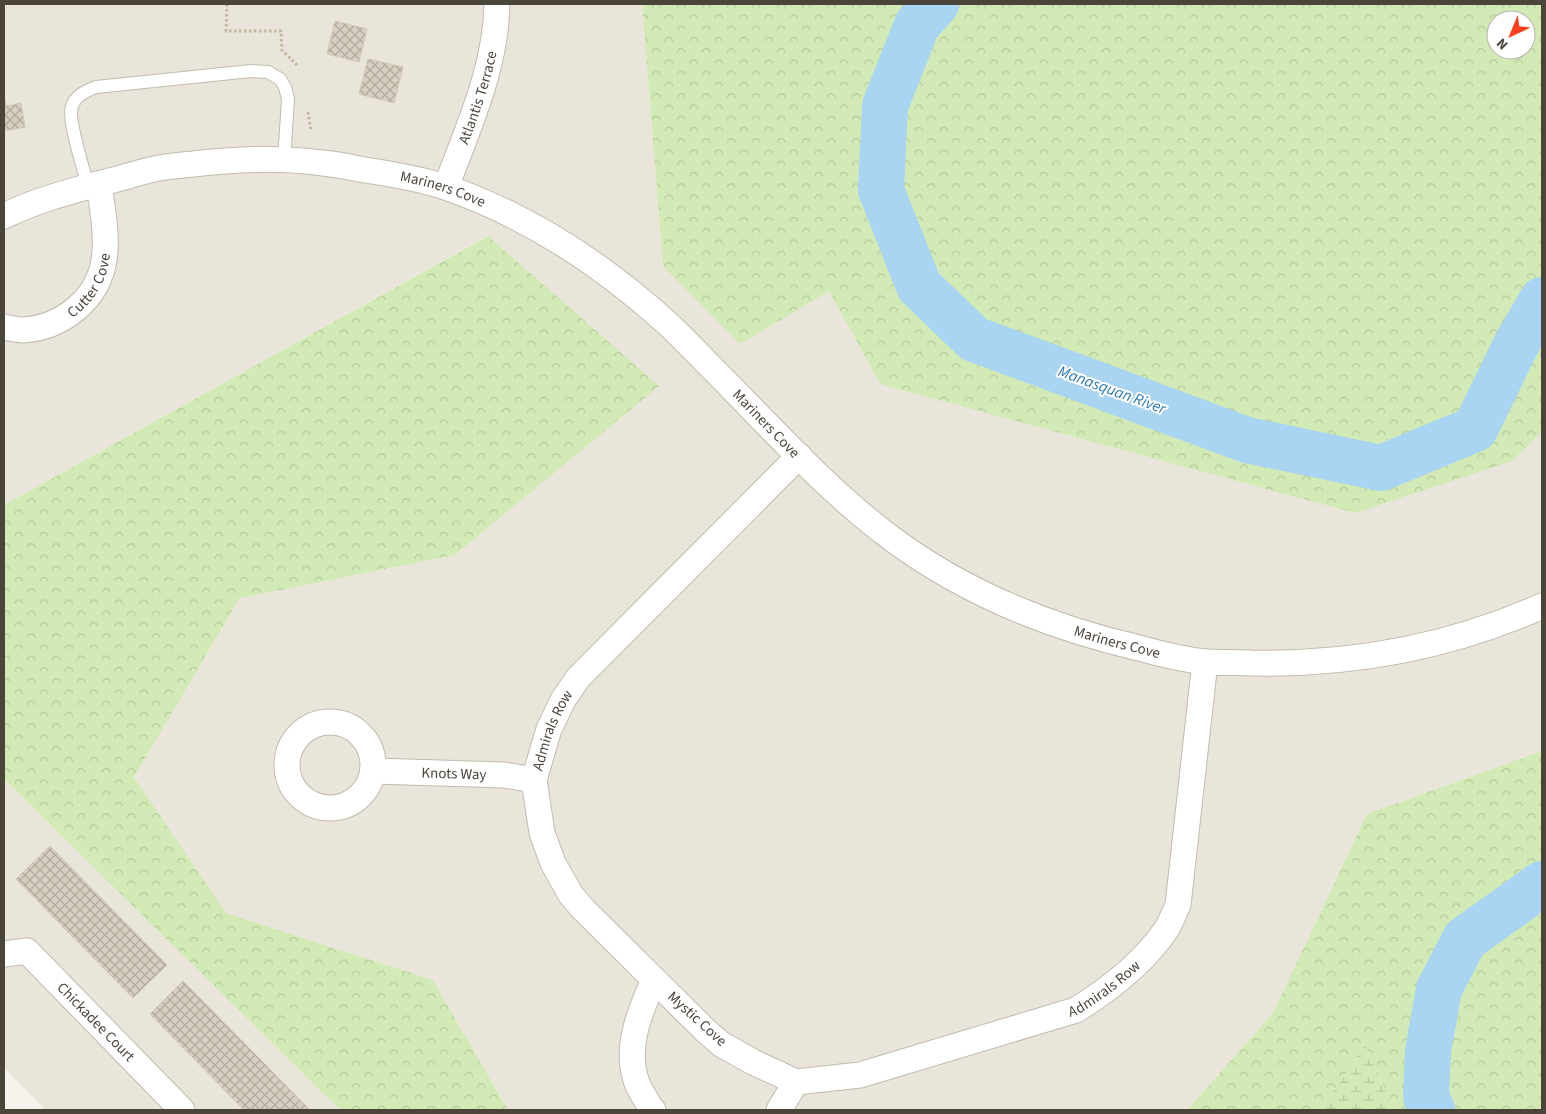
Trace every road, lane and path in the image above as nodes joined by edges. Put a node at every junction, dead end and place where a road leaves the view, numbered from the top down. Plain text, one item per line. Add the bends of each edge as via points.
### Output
1 (497, 4) edge
2 (284, 160) junction
3 (94, 185) junction
4 (446, 187) junction
5 (4, 216) edge
6 (4, 328) edge
7 (800, 456) junction
8 (1542, 606) edge
9 (1205, 662) junction
10 (374, 771) dead end
11 (534, 780) junction
12 (4, 954) edge
13 (654, 980) junction
14 (796, 1082) junction
15 (182, 1110) edge
16 (653, 1110) edge
17 (779, 1110) edge

1 - 4 street, Atlantis Terrace via 482,88
2 - 3 street, Mariners Cove via 224,160 160,168
2 - 3 lane via 288,99 280,79 268,72 96,87 82,92 72,105 71,117
2 - 4 street, Mariners Cove via 320,162 394,174
3 - 5 street, Mariners Cove via 56,194
3 - 6 street, Cutter Cove via 105,236 104,261 96,283 70,314 44,327
4 - 7 street, Mariners Cove via 528,224 615,279 668,324
7 - 9 street, Mariners Cove via 841,497 886,534 931,565 983,594 1095,638
7 - 11 street, Admirals Row via 578,678 549,729
8 - 9 street, Mariners Cove via 1464,636 1383,654 1311,662
9 - 14 street, Admirals Row via 1178,905 1157,942 1129,971 1100,996 1076,1010 860,1075
10 - 11 street, Knots Way via 504,775
11 - 13 street, Admirals Row via 542,833 553,863 571,895
12 - 15 street, Chickadee Court via 27,951
13 - 14 street, Mystic Cove via 721,1044
13 - 16 street via 641,1010 633,1041 637,1083
14 - 17 street

